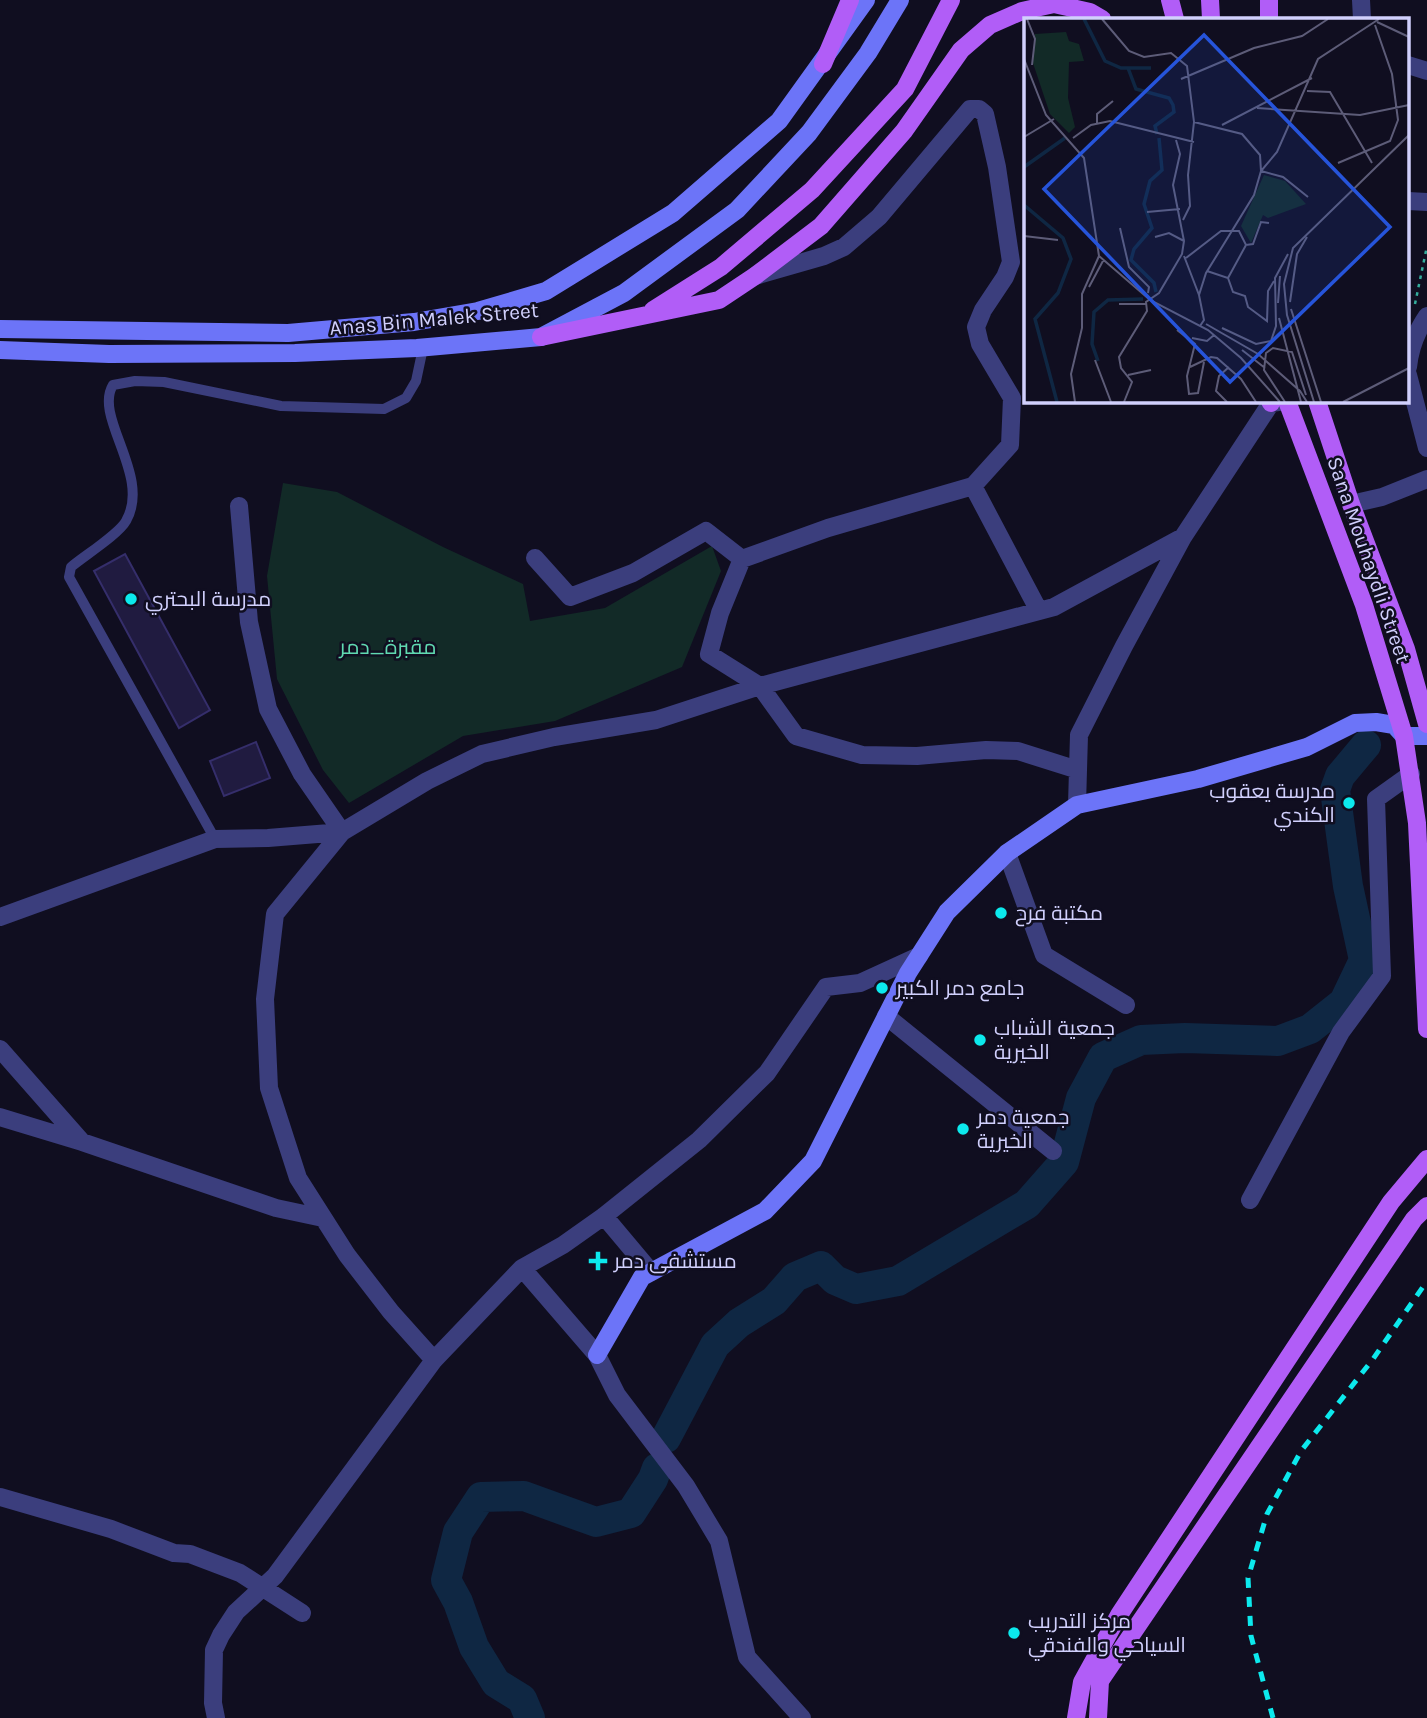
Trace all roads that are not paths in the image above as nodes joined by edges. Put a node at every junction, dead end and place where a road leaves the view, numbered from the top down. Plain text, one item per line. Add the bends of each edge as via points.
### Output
1 (850, 0) edge
2 (866, 0) edge
3 (900, 0) edge
4 (951, 0) edge
5 (1170, 0) edge
6 (1210, 0) edge
7 (1269, 0) edge
8 (1361, 0) edge
9 (1100, 18) edge
10 (1175, 18) edge
11 (1211, 18) edge
12 (1269, 18) edge
13 (1362, 18) edge
14 (823, 64) junction
15 (1410, 66) edge
16 (1427, 71) edge
17 (755, 276) junction
18 (1421, 312) edge
19 (641, 317) junction
20 (414, 321) junction
21 (0, 329) edge
22 (541, 337) junction
23 (420, 348) junction
24 (0, 350) edge
25 (1410, 352) edge
26 (1410, 383) edge
27 (1278, 402) edge
28 (1279, 402) edge
29 (1317, 402) edge
30 (1427, 447) edge
31 (1427, 479) edge
32 (973, 486) junction
33 (1351, 504) junction
34 (239, 506) dead end
35 (1183, 537) junction
36 (535, 558) dead end
37 (743, 559) junction
38 (1039, 611) junction
39 (760, 686) junction
40 (1427, 724) edge
41 (1404, 736) junction
42 (1427, 736) edge
43 (1078, 769) junction
44 (1411, 774) junction
45 (1077, 805) junction
46 (342, 832) junction
47 (215, 839) junction
48 (1007, 853) junction
49 (0, 917) edge
50 (919, 956) junction
51 (1126, 1005) dead end
52 (886, 1016) junction
53 (1427, 1028) edge
54 (0, 1049) edge
55 (0, 1117) edge
56 (82, 1142) junction
57 (1053, 1151) dead end
58 (1427, 1158) edge
59 (1250, 1199) dead end
60 (1427, 1206) edge
61 (604, 1216) junction
62 (323, 1218) junction
63 (522, 1268) junction
64 (651, 1272) junction
65 (597, 1355) junction
66 (434, 1360) junction
67 (0, 1497) edge
68 (262, 1589) junction
69 (302, 1613) dead end
70 (216, 1718) edge
71 (802, 1718) edge
72 (1076, 1718) edge
73 (1098, 1718) edge

1 - 14 main road
2 - 14 main road, Anas Bin Malek Street
3 - 22 main road, Anas Bin Malek Street via 809,133 737,210 624,293
4 - 19 main road via 905,89 812,190 721,267
5 - 10 main road
6 - 11 main road
7 - 12 main road
8 - 13 street
9 - 17 main road via 1054,5 1022,11 990,25 961,50 904,131 821,226
14 - 20 main road, Anas Bin Malek Street via 779,121 674,213 546,291 478,311
15 - 16 street
17 - 19 main road via 719,300
17 - 32 street via 844,247 879,217 970,110 982,111 998,167 1011,262 976,327 980,344 1012,398 1010,445
18 - 25 street
19 - 22 main road
20 - 21 main road, Anas Bin Malek Street via 288,333
20 - 23 main road
22 - 23 main road, Anas Bin Malek Street
23 - 24 main road, Anas Bin Malek Street via 295,354
23 - 47 lane via 415,381 406,398 384,409 281,407 164,382 124,382 109,391 111,416 133,485 132,507 125,524 71,567 69,577
26 - 30 street
27 - 35 street
28 - 41 main road, Sana Mouhaydli Street via 1364,605
29 - 33 main road
31 - 33 street
32 - 37 street via 828,528
32 - 38 street
33 - 40 main road via 1406,649
34 - 46 street via 249,622 268,709 302,774
35 - 38 street
35 - 43 street via 1079,735
36 - 37 street via 570,597 633,573 706,531
37 - 39 street via 709,654
38 - 39 street
39 - 43 street via 796,736 862,755 1018,751
39 - 46 street via 656,720 482,754
41 - 42 main road
41 - 44 main road, Sana Mouhaydli Street
41 - 45 main road via 1394,725 1355,723 1307,747 1198,779
43 - 45 street
44 - 53 main road, Sana Mouhaydli Street
44 - 59 street via 1377,799 1382,976 1341,1031
45 - 48 main road
46 - 47 street
46 - 62 street via 275,914 265,999 268,1088 298,1178
47 - 49 street
48 - 50 main road via 947,912
48 - 51 street via 1044,955
50 - 52 main road
50 - 61 street via 860,983 826,987 767,1073 699,1140
52 - 57 street
52 - 64 main road via 813,1161 765,1211
54 - 56 street
55 - 56 street
56 - 62 street via 276,1208
58 - 72 main road via 1383,1213 1119,1615 1082,1682
60 - 73 main road via 1100,1681
61 - 63 street
61 - 64 street
62 - 66 street via 391,1312
63 - 65 street
63 - 66 street
64 - 65 main road via 642,1277
65 - 71 street via 617,1395 686,1486 719,1541 747,1657
66 - 68 street
67 - 68 street via 111,1529 174,1553 190,1554 240,1573
68 - 69 street
68 - 70 street via 236,1612 214,1650

